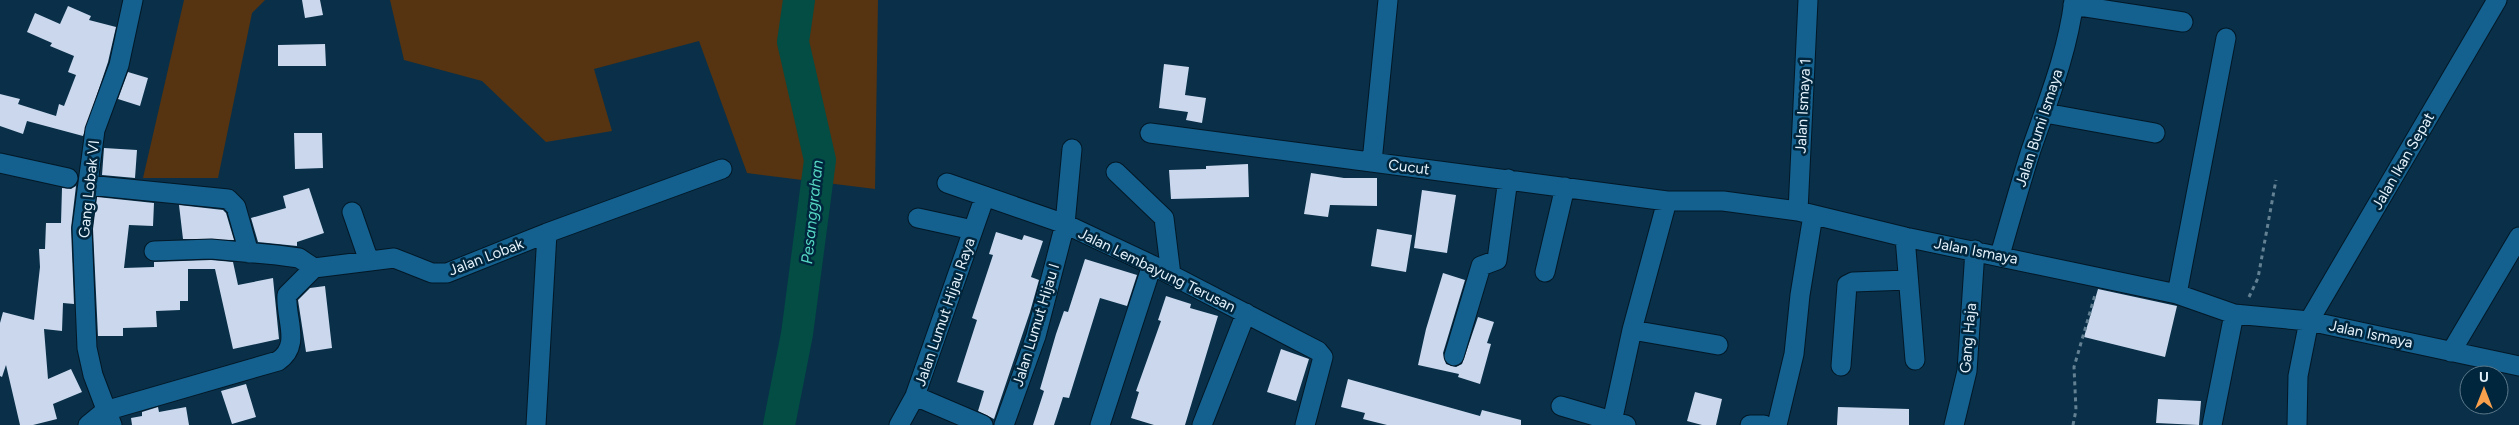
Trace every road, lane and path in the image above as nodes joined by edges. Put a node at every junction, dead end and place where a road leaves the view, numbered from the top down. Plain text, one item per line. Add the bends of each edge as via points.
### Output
1 (133, 0) edge
2 (1388, 0) edge
3 (1808, 0) edge
4 (2497, 0) edge
5 (2073, 3) edge
6 (2183, 22) dead end
7 (2226, 38) dead end
8 (2045, 113) junction
9 (1150, 133) dead end
10 (2155, 133) dead end
11 (1072, 149) dead end
12 (1372, 162) junction
13 (0, 163) edge
14 (722, 170) dead end
15 (1116, 172) dead end
16 (68, 178) dead end
17 (1508, 179) junction
18 (2276, 180) dead end
19 (947, 183) dead end
20 (88, 185) junction
21 (1565, 187) junction
22 (985, 196) junction
23 (1667, 200) junction
24 (352, 212) dead end
25 (1805, 213) junction
26 (918, 218) dead end
27 (1065, 224) junction
28 (973, 230) junction
29 (548, 233) junction
30 (1905, 237) junction
31 (2519, 237) edge
32 (1975, 250) junction
33 (154, 251) dead end
34 (249, 253) junction
35 (2000, 256) junction
36 (370, 261) junction
37 (1152, 265) junction
38 (314, 268) junction
39 (1545, 272) dead end
40 (1171, 276) junction
41 (2100, 277) junction
42 (1908, 280) junction
43 (2177, 294) junction
44 (1246, 313) junction
45 (2309, 321) junction
46 (2232, 323) junction
47 (1632, 330) junction
48 (1718, 345) dead end
49 (2451, 352) junction
50 (1454, 356) dead end
51 (1914, 360) dead end
52 (1841, 366) dead end
53 (2519, 366) edge
54 (915, 396) junction
55 (1562, 406) dead end
56 (109, 418) edge
57 (1619, 424) edge
58 (88, 425) edge
59 (536, 425) edge
60 (899, 425) edge
61 (984, 425) edge
62 (1004, 425) edge
63 (1100, 425) edge
64 (1202, 425) edge
65 (1305, 425) edge
66 (1750, 425) edge
67 (1764, 425) edge
68 (1777, 425) edge
69 (1954, 425) edge
70 (2073, 425) edge
71 (2212, 425) edge
72 (2298, 425) edge

1 - 20 street, Gang Lobak VI via 119,65 95,130
2 - 12 street
3 - 25 street, Jalan Ismaya 1
4 - 45 street, Jalan Ikan Sepat
5 - 6 street
5 - 8 street, Jalan Bumi Ismaya
7 - 43 street
8 - 10 street
8 - 35 street, Jalan Bumi Ismaya
9 - 12 street, Cucut
11 - 27 street, Jalan Lumut Hijau I
12 - 17 street, Cucut
13 - 16 street
14 - 29 street, Jalan Lobak
15 - 40 street via 1164,218
17 - 21 street, Cucut
17 - 50 street via 1497,260 1480,266
18 - 46 path via 2258,278 2248,301
19 - 22 street, Jalan Lembayung Terusan
20 - 34 street via 228,199 236,206
20 - 56 street, Gang Lobak VI via 82,228 84,321 93,375
21 - 23 street, Cucut
21 - 39 street
22 - 27 street, Jalan Lembayung Terusan
22 - 28 street, Jalan Lumut Hijau Raya
23 - 25 street, Jalan Ismaya via 1723,200
23 - 47 street
24 - 36 street
25 - 30 street, Jalan Ismaya
25 - 68 street, Jalan Ismaya 1 via 1794,354
26 - 28 street
27 - 37 street, Jalan Lembayung Terusan
27 - 62 street, Jalan Lumut Hijau I via 1036,336
28 - 54 street, Jalan Lumut Hijau Raya
29 - 36 street, Jalan Lobak via 446,273 432,273 394,258
29 - 59 street
30 - 32 street, Jalan Ismaya
30 - 42 street
31 - 49 street
32 - 35 street, Jalan Ismaya
32 - 69 street, Gang Haja via 1967,371
33 - 34 street via 211,249
34 - 38 street via 299,258
35 - 41 street, Jalan Ismaya
36 - 38 street, Jalan Lobak
37 - 40 street, Jalan Lembayung Terusan
37 - 63 street
38 - 56 street via 287,296 292,336 286,355
40 - 44 street, Jalan Lembayung Terusan
41 - 43 street, Jalan Ismaya
41 - 70 path via 2074,366 2076,410
42 - 51 street
42 - 52 street via 1847,285
43 - 46 street, Jalan Ismaya
44 - 64 street
44 - 65 street, Jalan Lembayung Terusan via 1318,351 1322,357
45 - 46 street, Jalan Ismaya
45 - 49 street, Jalan Ismaya
45 - 72 street, Jalan Ikan Sepat via 2298,376
46 - 71 street
47 - 48 street
47 - 57 street
49 - 53 street, Jalan Ismaya
54 - 60 street, Jalan Lumut Hijau Raya
54 - 61 street
55 - 57 street
56 - 58 street
66 - 67 street

